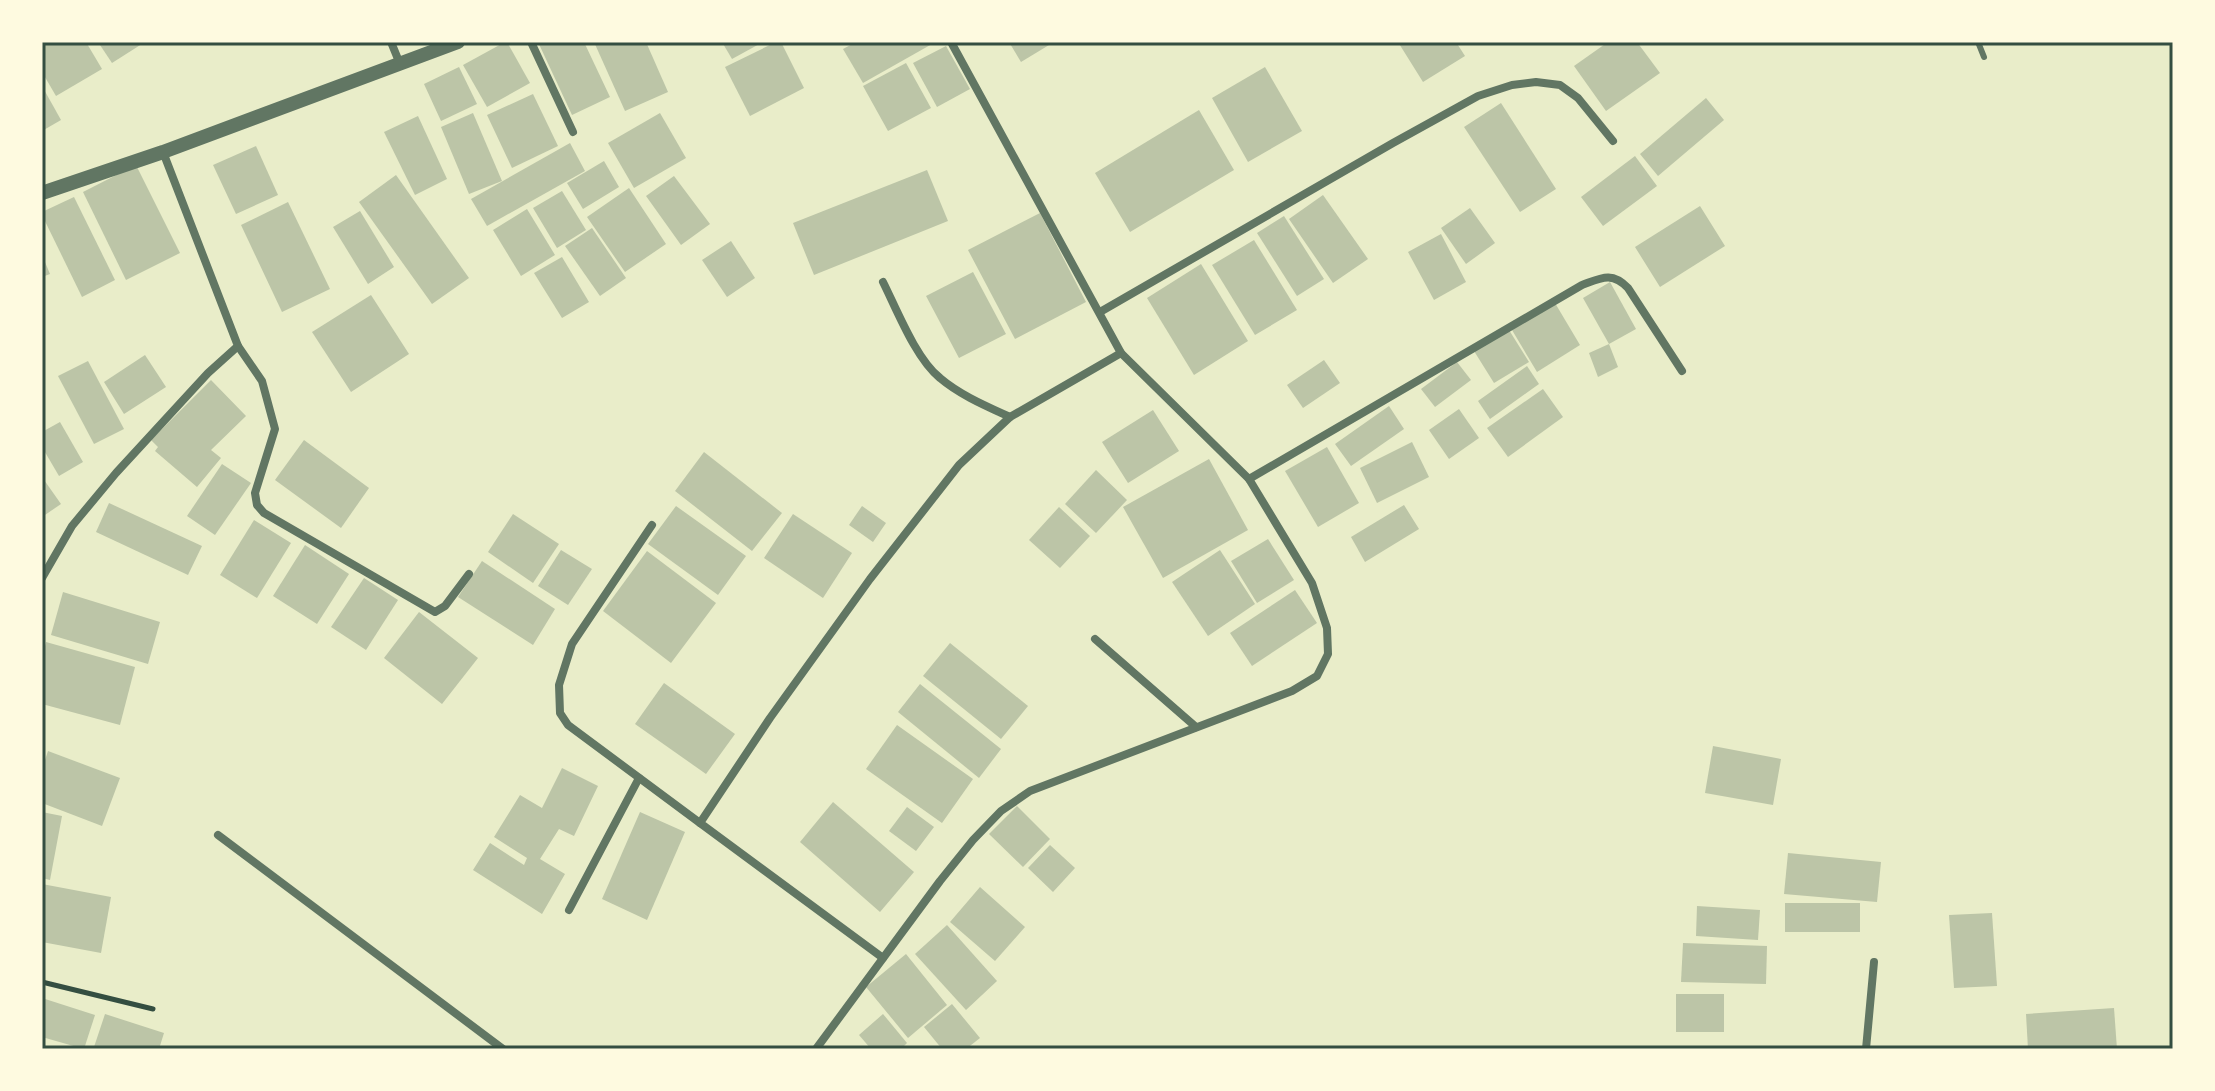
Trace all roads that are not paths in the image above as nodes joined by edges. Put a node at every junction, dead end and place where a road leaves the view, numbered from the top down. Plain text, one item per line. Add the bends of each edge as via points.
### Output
1 (391, 42) edge
2 (458, 42) edge
3 (531, 42) edge
4 (951, 42) edge
5 (1978, 42) edge
6 (1984, 57) dead end
7 (400, 64) junction
8 (573, 132) dead end
9 (1613, 141) dead end
10 (163, 152) junction
11 (42, 193) edge
12 (883, 282) dead end
13 (1100, 312) junction
14 (238, 346) junction
15 (1121, 353) junction
16 (1682, 371) dead end
17 (1010, 417) junction
18 (1249, 479) junction
19 (652, 525) dead end
20 (469, 574) dead end
21 (42, 578) edge
22 (1095, 639) dead end
23 (1196, 727) junction
24 (639, 778) junction
25 (700, 823) junction
26 (218, 835) dead end
27 (569, 910) dead end
28 (883, 958) junction
29 (1874, 962) dead end
30 (503, 1049) edge
31 (816, 1049) edge
32 (1866, 1049) edge

1 - 7 street
2 - 7 street
3 - 8 street
4 - 13 street
5 - 6 lane
7 - 10 street
9 - 13 street via 1578,98 1560,85 1512,85 1478,96
10 - 11 street
10 - 14 street
12 - 17 street via 922,358 939,377
13 - 15 street
14 - 20 street via 262,381 275,429 255,493 264,513 435,612
14 - 21 street via 107,483 72,526
15 - 17 street
15 - 18 street
16 - 18 street via 1628,288 1620,279 1604,277
17 - 25 street via 959,465 870,579
18 - 23 street via 1312,583 1327,628 1328,654 1317,676 1292,691
19 - 24 street via 572,644 559,685 560,713 568,725
22 - 23 street
23 - 28 street via 1030,791 1001,811
24 - 25 street
24 - 27 street
25 - 28 street
26 - 30 street
28 - 31 street
29 - 32 street

